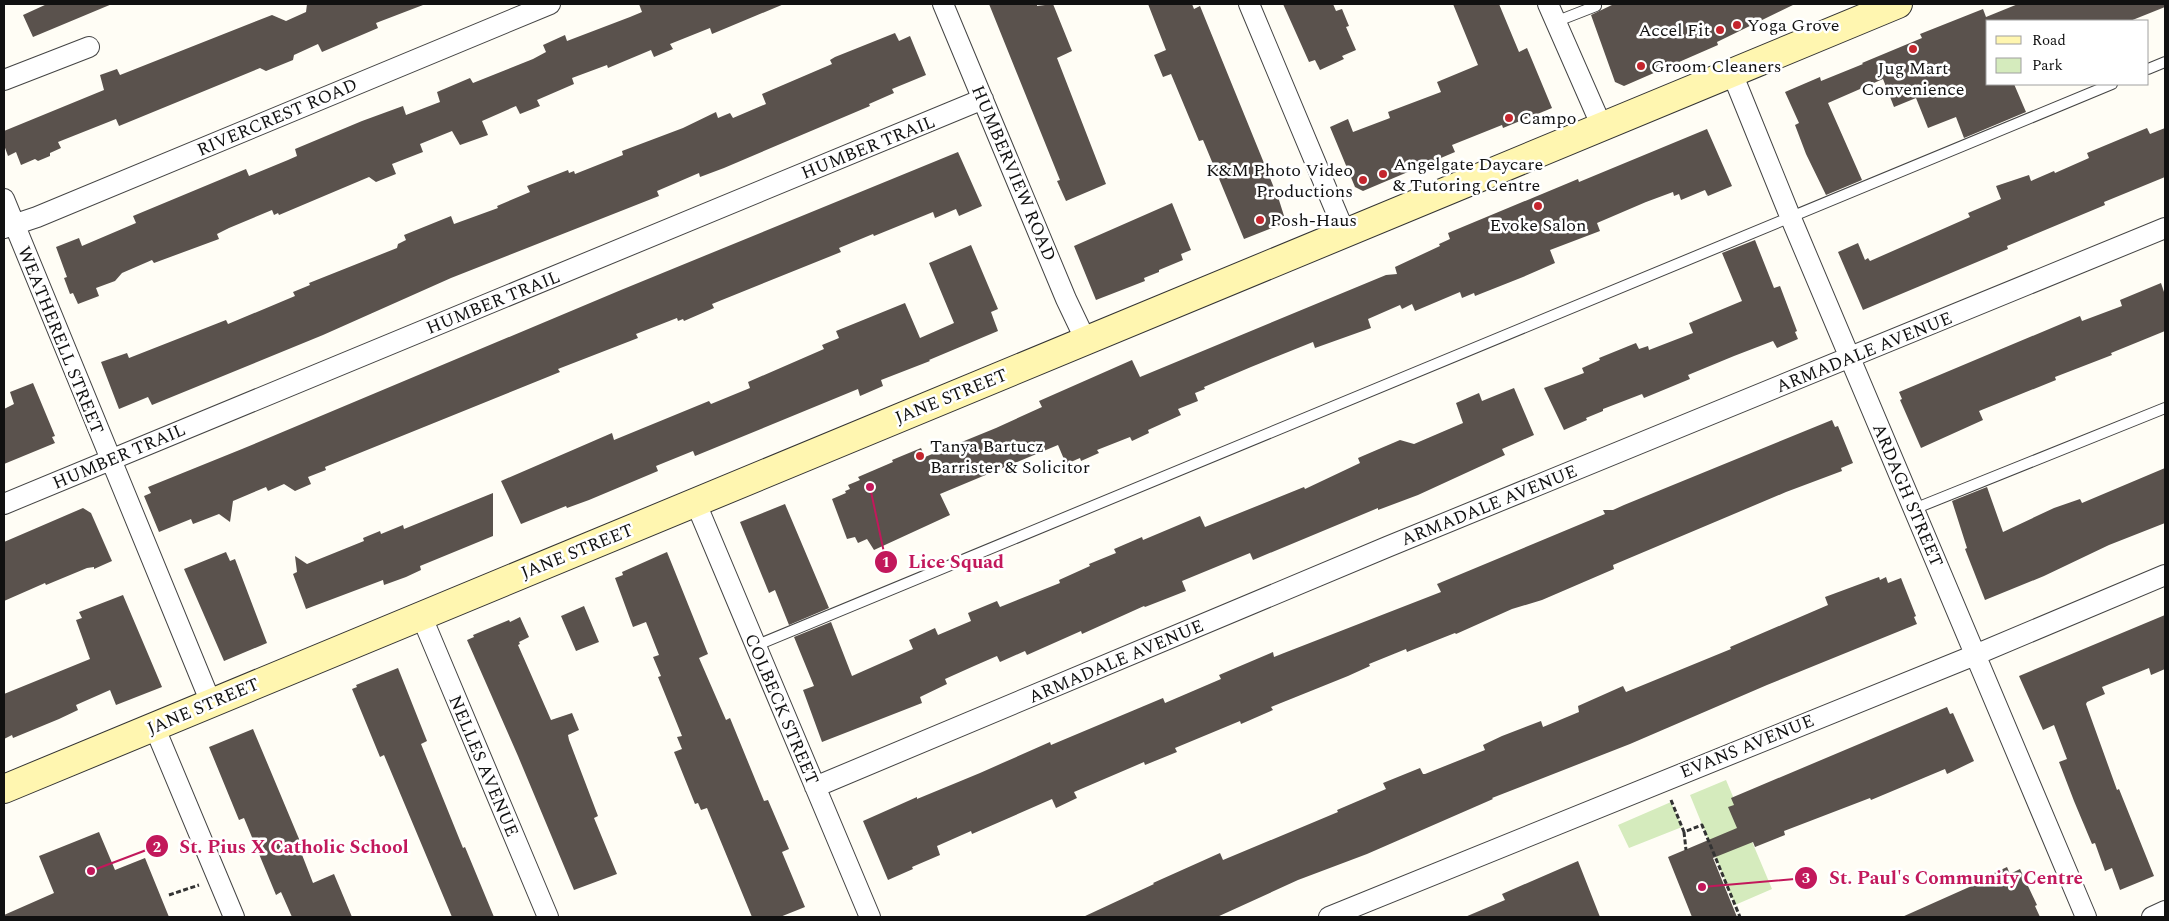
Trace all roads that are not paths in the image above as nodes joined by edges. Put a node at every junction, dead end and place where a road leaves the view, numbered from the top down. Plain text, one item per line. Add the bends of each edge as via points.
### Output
1 (550, 4) edge
2 (943, 4) edge
3 (1249, 4) edge
4 (1898, 4) edge
5 (1596, 6) dead end
6 (1865, 10) edge
7 (1551, 13) edge
8 (89, 46) dead end
9 (2165, 62) edge
10 (2149, 69) edge
11 (1732, 73) junction
12 (4, 80) edge
13 (2110, 85) edge
14 (983, 99) junction
15 (1602, 127) junction
16 (4, 199) edge
17 (1790, 216) junction
18 (9, 226) edge
19 (2165, 228) edge
20 (1345, 233) junction
21 (1086, 341) junction
22 (1849, 357) junction
23 (2165, 408) edge
24 (110, 460) junction
25 (695, 502) junction
26 (4, 504) edge
27 (1914, 509) junction
28 (2165, 575) edge
29 (422, 615) junction
30 (755, 646) junction
31 (1975, 655) junction
32 (211, 703) junction
33 (154, 726) junction
34 (815, 787) junction
35 (4, 789) edge
36 (2165, 912) edge
37 (234, 917) edge
38 (548, 917) edge
39 (870, 917) edge
40 (1329, 917) edge
41 (2086, 917) edge
42 (2152, 917) edge

1 - 18 street, RIVERCREST ROAD via 46,214
2 - 14 street, HUMBERVIEW ROAD
3 - 20 street
4 - 6 main road, JANE STREET
5 - 7 lane
6 - 11 main road, JANE STREET
7 - 15 street
8 - 12 street
9 - 10 lane
11 - 15 main road, JANE STREET
11 - 17 street, ARDAGH STREET
13 - 17 lane
14 - 21 street, HUMBERVIEW ROAD
14 - 24 street, HUMBER TRAIL
15 - 20 main road, JANE STREET
16 - 18 street, WEATHERELL STREET
17 - 22 street, ARDAGH STREET
17 - 30 lane
18 - 24 street, WEATHERELL STREET
19 - 22 street, ARMADALE AVENUE
20 - 21 main road, JANE STREET
21 - 25 main road, JANE STREET
22 - 27 street, ARDAGH STREET
22 - 34 street, ARMADALE AVENUE
23 - 27 lane
24 - 26 street, HUMBER TRAIL
24 - 32 street, WEATHERELL STREET
25 - 29 main road, JANE STREET
25 - 30 street, COLBECK STREET
27 - 31 street, ARDAGH STREET
28 - 31 street, EVANS AVENUE
29 - 32 main road, JANE STREET
29 - 38 street, NELLES AVENUE
30 - 34 street, COLBECK STREET
31 - 40 street, EVANS AVENUE
31 - 41 street, ARDAGH STREET
32 - 33 main road, JANE STREET
33 - 35 main road, JANE STREET
33 - 37 street
34 - 39 street, COLBECK STREET
36 - 42 street

